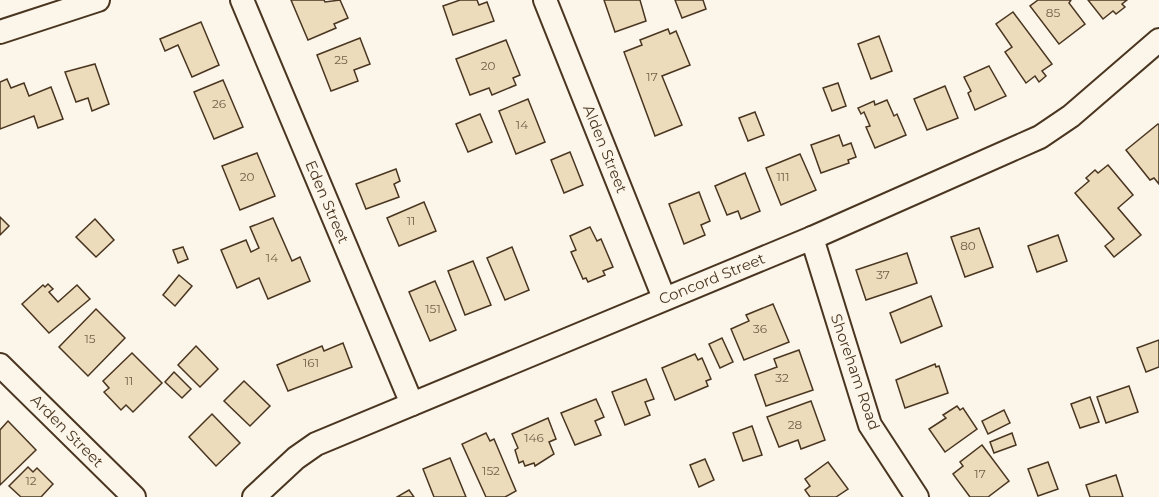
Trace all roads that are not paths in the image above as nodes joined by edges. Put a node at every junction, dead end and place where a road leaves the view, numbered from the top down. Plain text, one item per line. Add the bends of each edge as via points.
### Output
1 (98, 0) edge
2 (242, 0) edge
3 (545, 0) edge
4 (0, 32) edge
5 (1159, 40) edge
6 (812, 238) junction
7 (664, 298) junction
8 (0, 365) edge
9 (412, 404) junction
10 (134, 497) edge
11 (254, 497) edge
12 (917, 497) edge

1 - 4 street
2 - 9 street, Eden Street
3 - 7 street, Alden Street
5 - 6 street, Concord Street via 1071,116 1040,137
6 - 7 street, Concord Street
6 - 12 street, Shoreham Road via 870,425
7 - 9 street, Concord Street
8 - 10 street, Arden Street
9 - 11 street, Concord Street via 316,444

